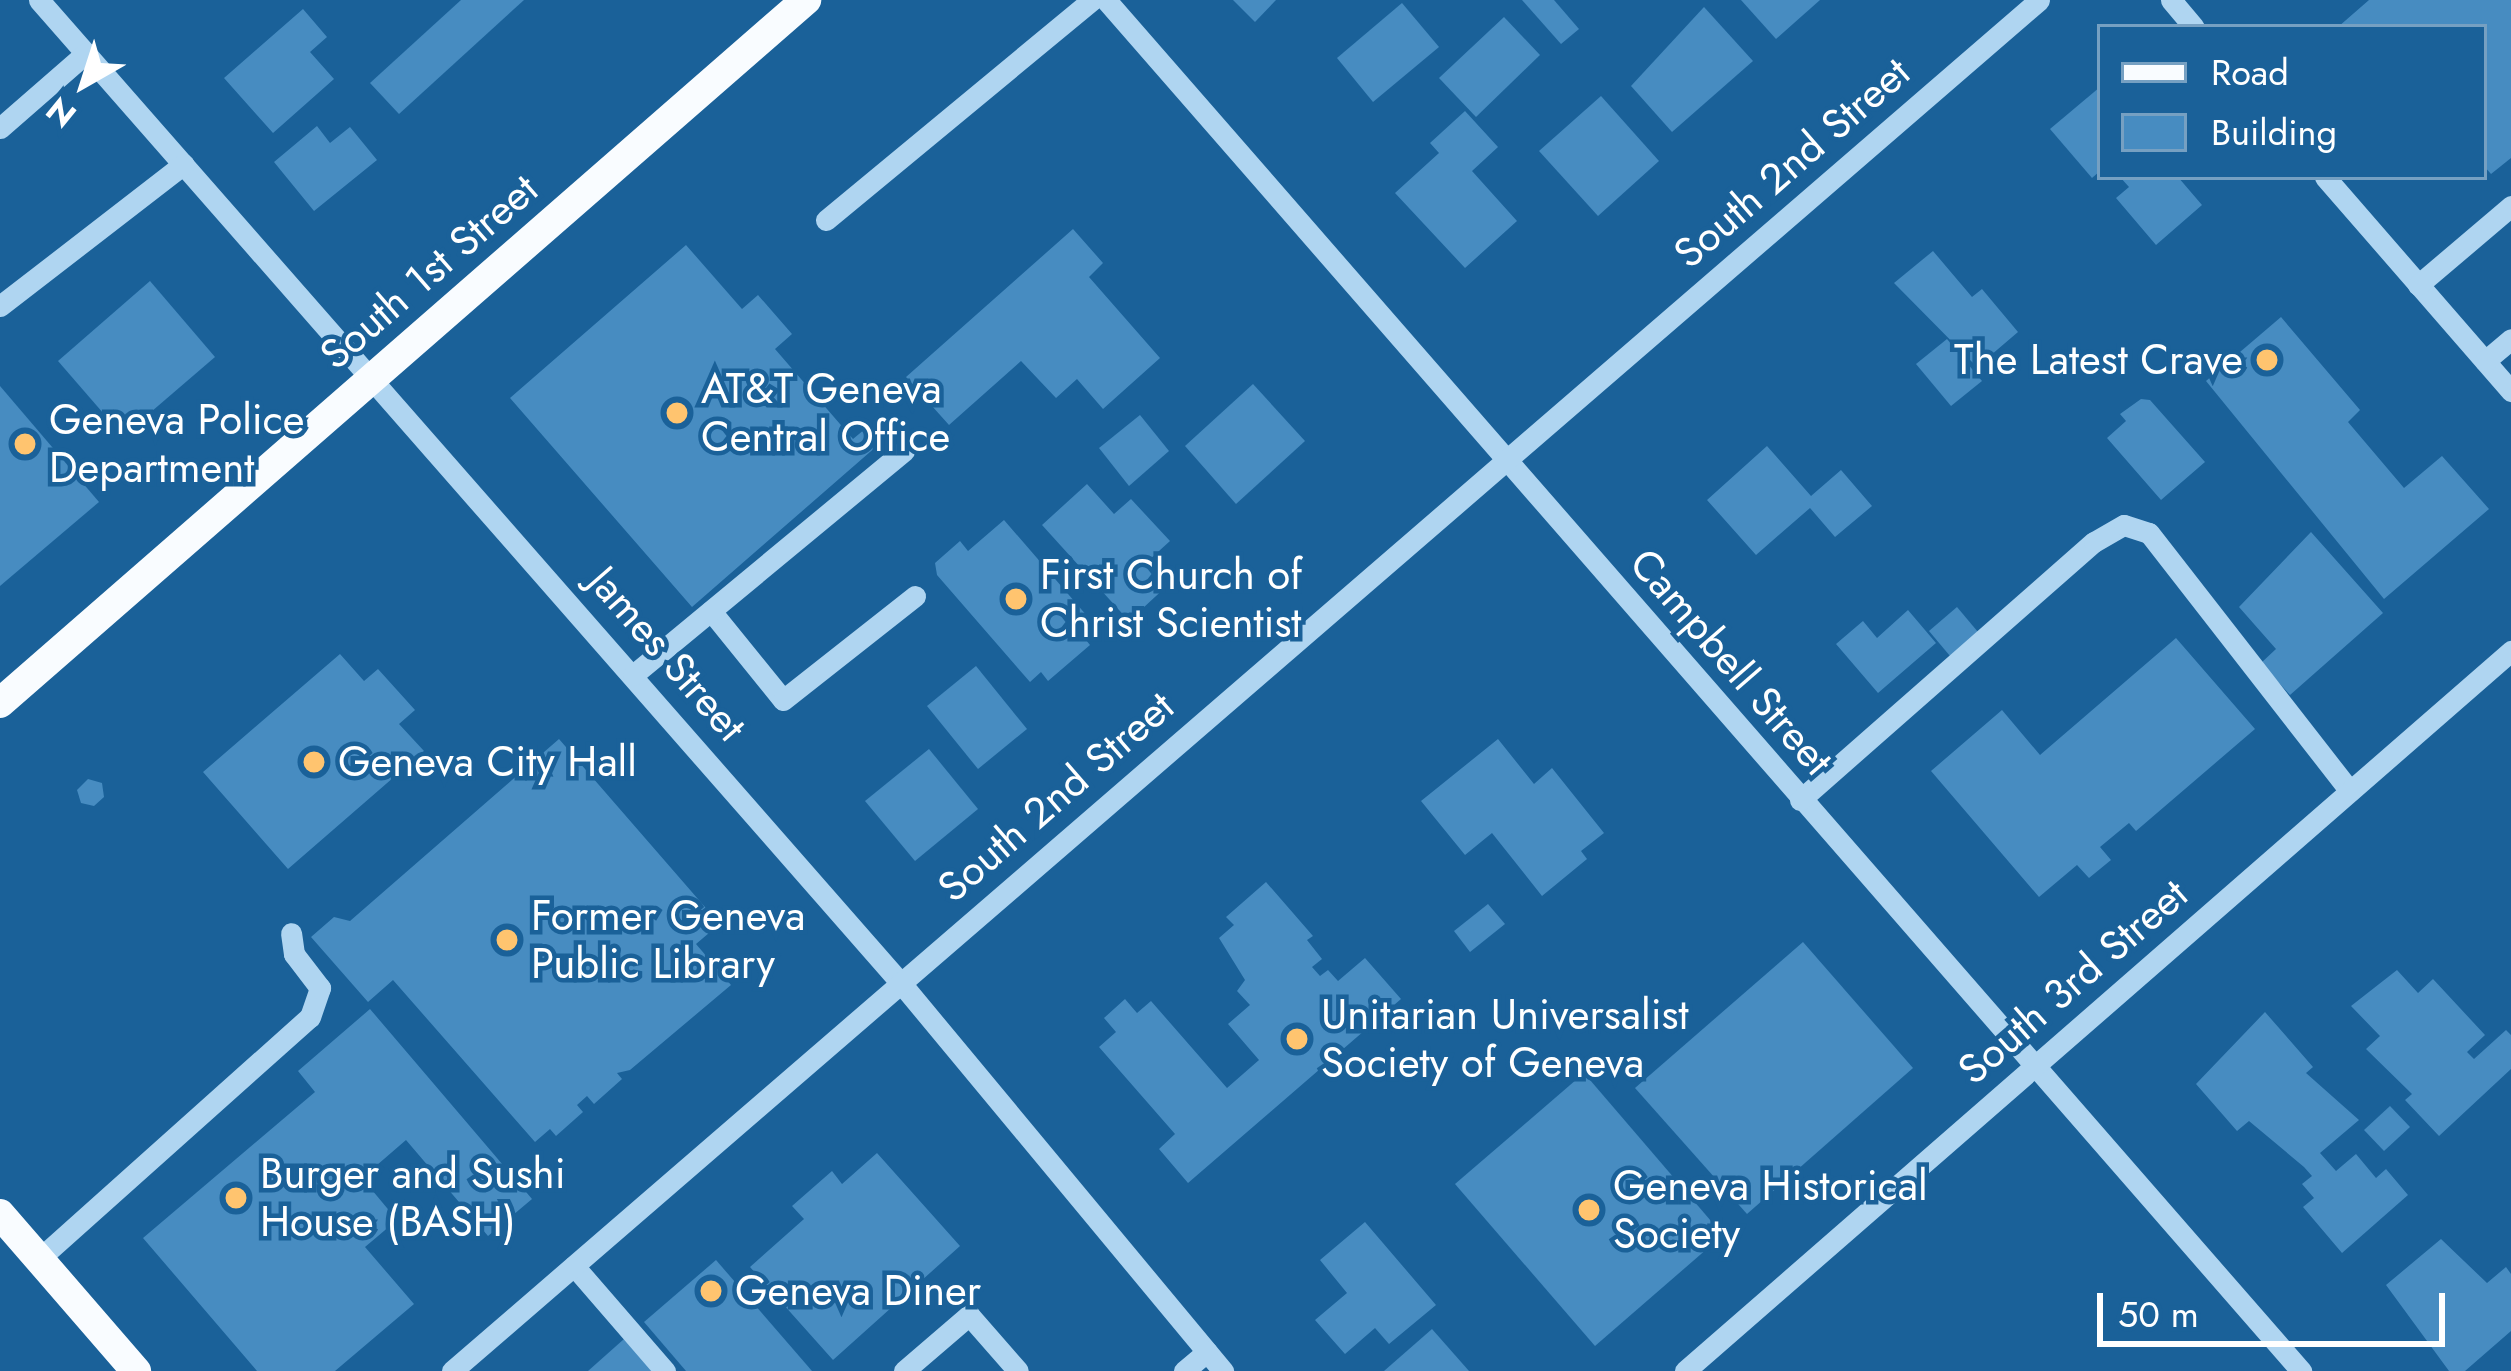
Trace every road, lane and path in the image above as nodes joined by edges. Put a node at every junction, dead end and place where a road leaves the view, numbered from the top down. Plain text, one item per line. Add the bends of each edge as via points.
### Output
1 (39, 0) edge
2 (806, 0) edge
3 (1092, 0) edge
4 (1106, 0) edge
5 (2039, 0) edge
6 (2171, 0) edge
7 (2191, 24) edge
8 (86, 53) junction
9 (0, 128) edge
10 (184, 164) junction
11 (2328, 180) edge
12 (2511, 206) edge
13 (826, 220) dead end
14 (2418, 285) junction
15 (0, 306) edge
16 (2511, 339) edge
17 (2485, 361) junction
18 (370, 378) junction
19 (2511, 391) edge
20 (904, 452) dead end
21 (1505, 464) junction
22 (915, 596) dead end
23 (711, 611) junction
24 (2511, 650) edge
25 (633, 675) junction
26 (0, 703) edge
27 (2350, 791) junction
28 (1800, 800) junction
29 (291, 933) dead end
30 (901, 982) junction
31 (2032, 1069) junction
32 (0, 1214) edge
33 (39, 1259) junction
34 (574, 1265) junction
35 (1207, 1352) junction
36 (136, 1371) edge
37 (452, 1371) edge
38 (665, 1371) edge
39 (904, 1371) edge
40 (1018, 1371) edge
41 (1184, 1371) edge
42 (1223, 1371) edge
43 (1685, 1371) edge
44 (2301, 1371) edge

1 - 8 street, James Street
2 - 18 main road, South 1st Street
3 - 13 street
4 - 21 street, Campbell Street
5 - 21 street, South 2nd Street
6 - 7 street
8 - 9 street
8 - 10 street, James Street
10 - 15 street
10 - 18 street, James Street
11 - 14 street
12 - 14 street
14 - 17 street
16 - 17 street
17 - 19 street
18 - 25 street, James Street
18 - 26 main road, South 1st Street
20 - 23 street
21 - 28 street, Campbell Street
21 - 30 street, South 2nd Street
22 - 23 street via 783,700
23 - 25 street
24 - 27 street, South 3rd Street
25 - 30 street, James Street
27 - 28 street via 2149,533 2124,525 2094,542
27 - 31 street, South 3rd Street
28 - 31 street, Campbell Street
29 - 33 street via 293,954 320,988 310,1018
30 - 34 street, South 2nd Street
30 - 35 street, James Street
31 - 43 street, South 3rd Street
31 - 44 street, Campbell Street
32 - 33 main road
33 - 36 main road
34 - 37 street, South 2nd Street
34 - 38 street
35 - 41 street
35 - 42 street, James Street
39 - 40 street via 969,1315

